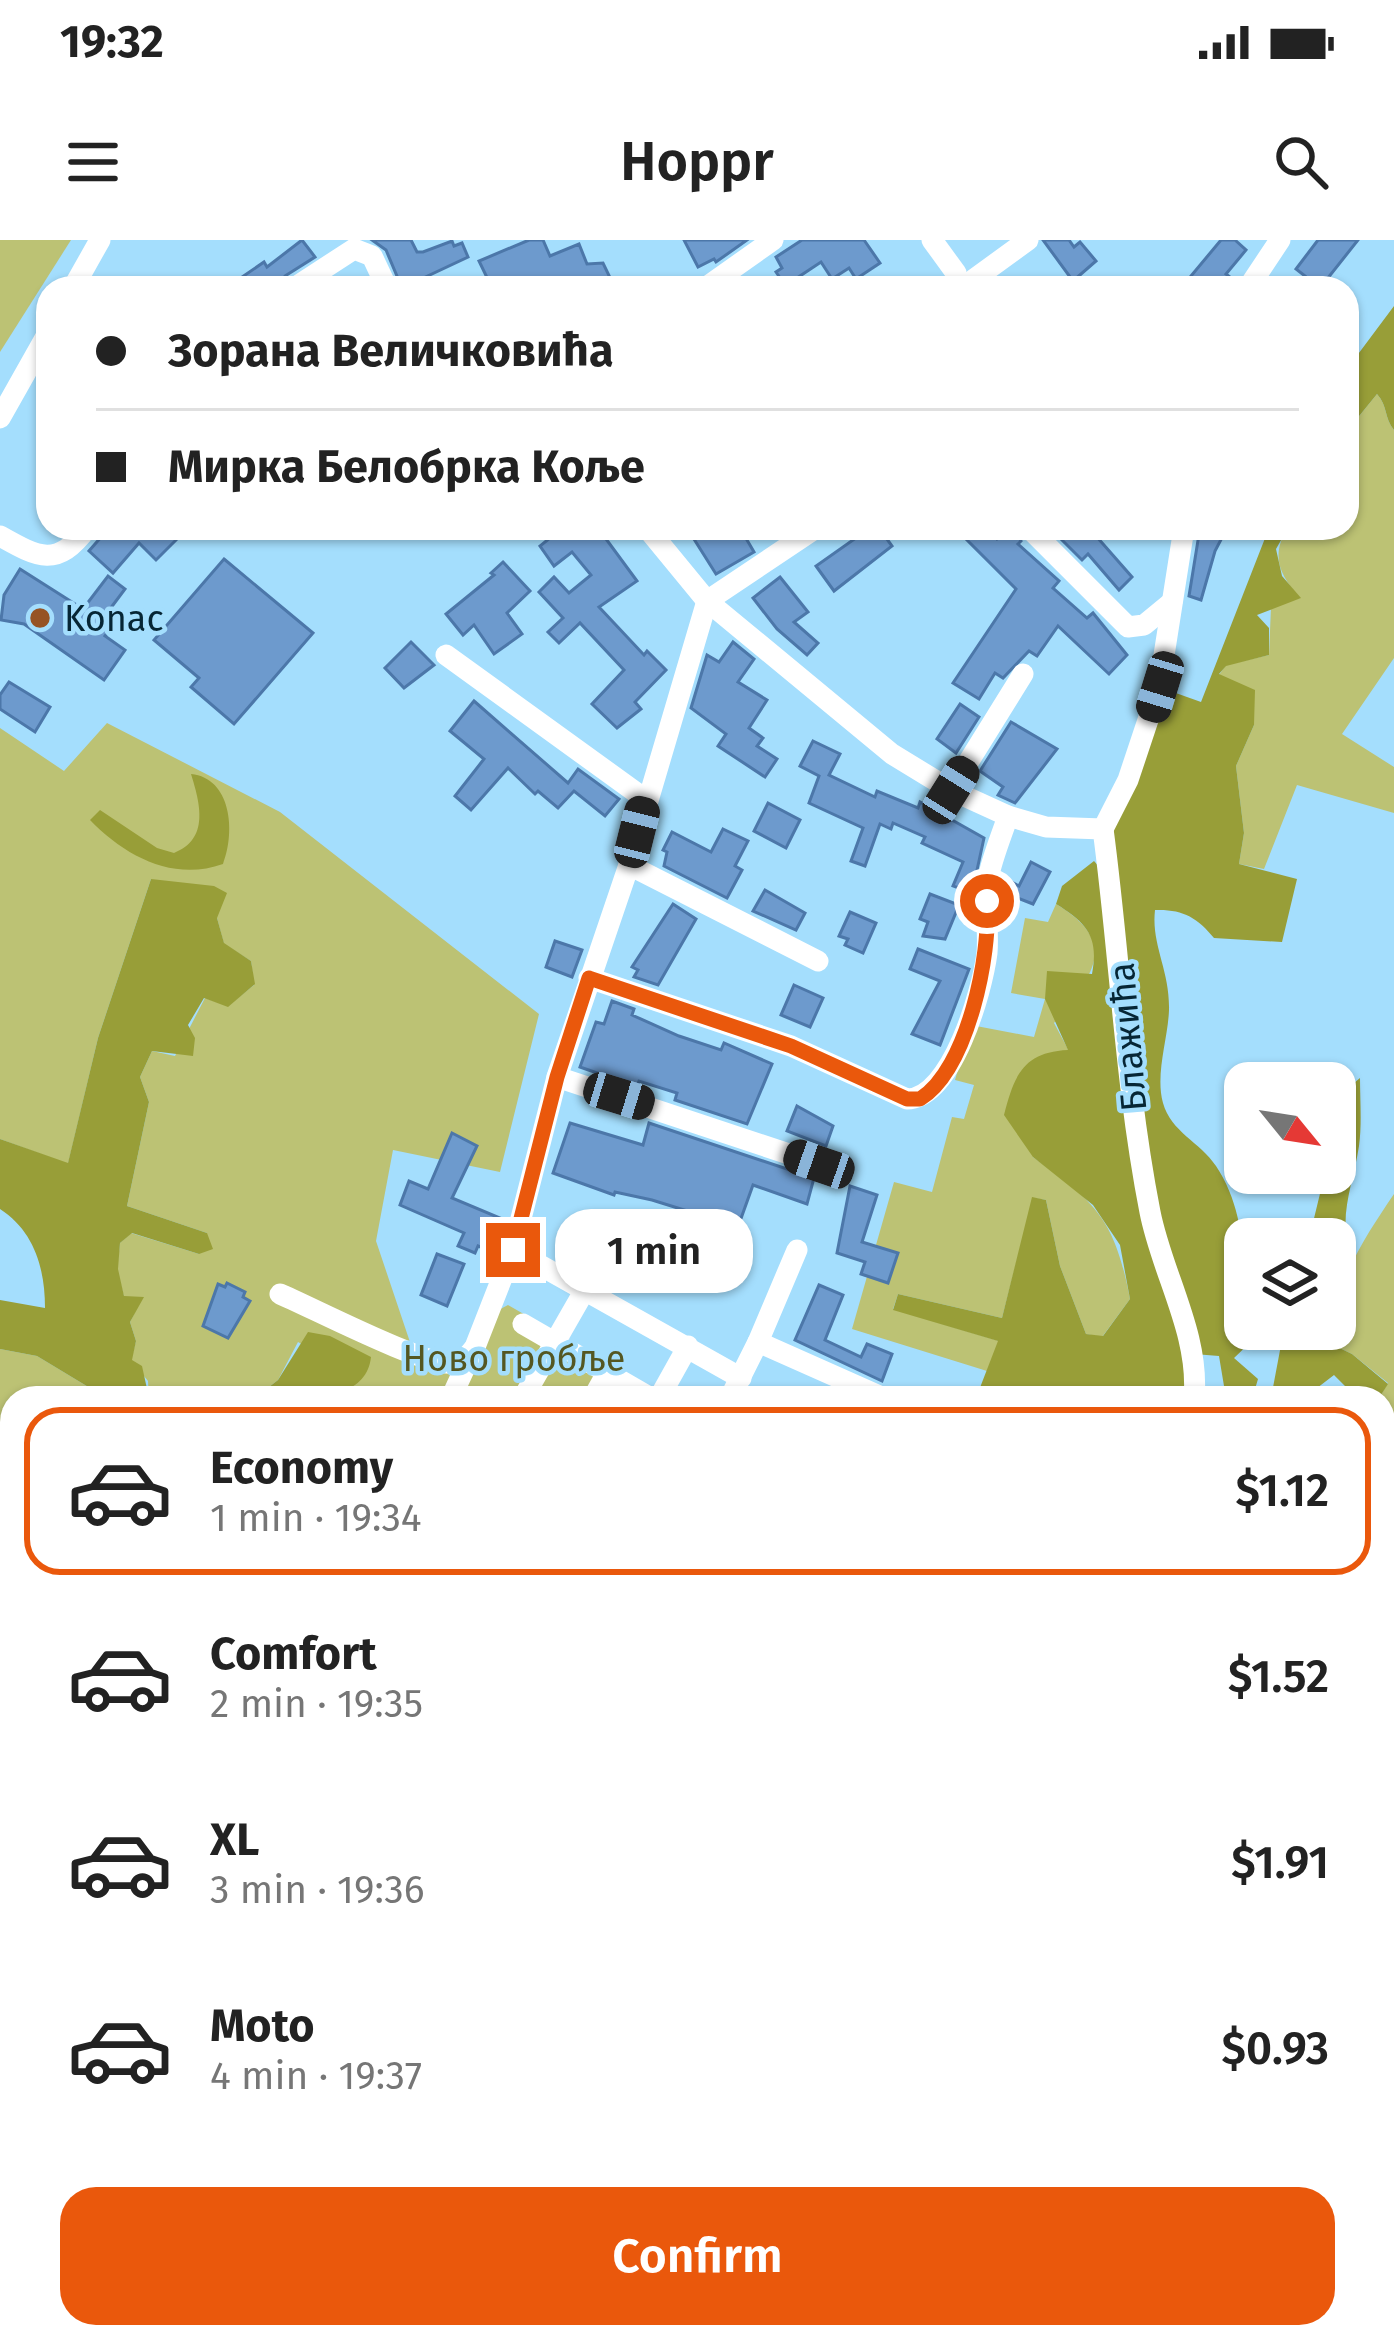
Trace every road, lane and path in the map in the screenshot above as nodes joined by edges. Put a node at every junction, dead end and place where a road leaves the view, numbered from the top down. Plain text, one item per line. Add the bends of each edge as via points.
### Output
1 (100, 240) edge
2 (773, 240) edge
3 (932, 240) edge
4 (1028, 240) edge
5 (1280, 240) edge
6 (80, 276) edge
7 (312, 276) edge
8 (381, 276) edge
9 (722, 276) edge
10 (956, 276) edge
11 (967, 276) edge
12 (1257, 276) edge
13 (36, 354) edge
14 (0, 418) edge
15 (0, 536) edge
16 (78, 540) edge
17 (657, 540) edge
18 (798, 540) edge
19 (1041, 540) edge
20 (1182, 540) edge
21 (707, 601) junction
22 (1172, 602) junction
23 (446, 655) dead end
24 (1023, 674) dead end
25 (951, 790) junction
26 (645, 799) junction
27 (1008, 816) junction
28 (1103, 829) junction
29 (629, 865) junction
30 (818, 961) dead end
31 (589, 978) junction
32 (557, 1077) junction
33 (819, 1164) dead end
34 (513, 1250) junction
35 (797, 1250) dead end
36 (586, 1288) junction
37 (280, 1294) dead end
38 (523, 1324) dead end
39 (555, 1342) junction
40 (758, 1342) junction
41 (688, 1346) junction
42 (475, 1347) junction
43 (608, 1372) junction
44 (457, 1386) edge
45 (530, 1386) edge
46 (600, 1386) edge
47 (633, 1386) edge
48 (663, 1386) edge
49 (733, 1386) edge
50 (736, 1386) edge
51 (857, 1386) edge
52 (1194, 1386) edge

1 - 6 street
2 - 9 street
3 - 10 street
4 - 11 street
5 - 12 street
7 - 8 street via 354,249 372,256
13 - 14 street
15 - 16 street via 53,557
17 - 21 street
18 - 21 street
19 - 22 street via 1128,627 1144,625
20 - 22 street
21 - 25 street via 892,754
21 - 26 street
22 - 28 street via 1160,687
23 - 26 street
24 - 25 street
25 - 27 street
26 - 29 street
27 - 28 street
27 - 31 street via 987,883 978,996 943,1078 920,1099
28 - 52 street, Блажића via 1130,1099 1151,1218 1193,1354
29 - 30 street
29 - 31 street
31 - 32 street
32 - 33 street
32 - 34 street
34 - 36 street
34 - 42 street
35 - 40 street
36 - 39 street
36 - 41 street
37 - 42 street via 439,1363 467,1358
38 - 39 street
39 - 43 street
39 - 45 street
40 - 50 street
40 - 51 street
41 - 48 street
41 - 49 street
42 - 44 street
43 - 46 street
43 - 47 street

